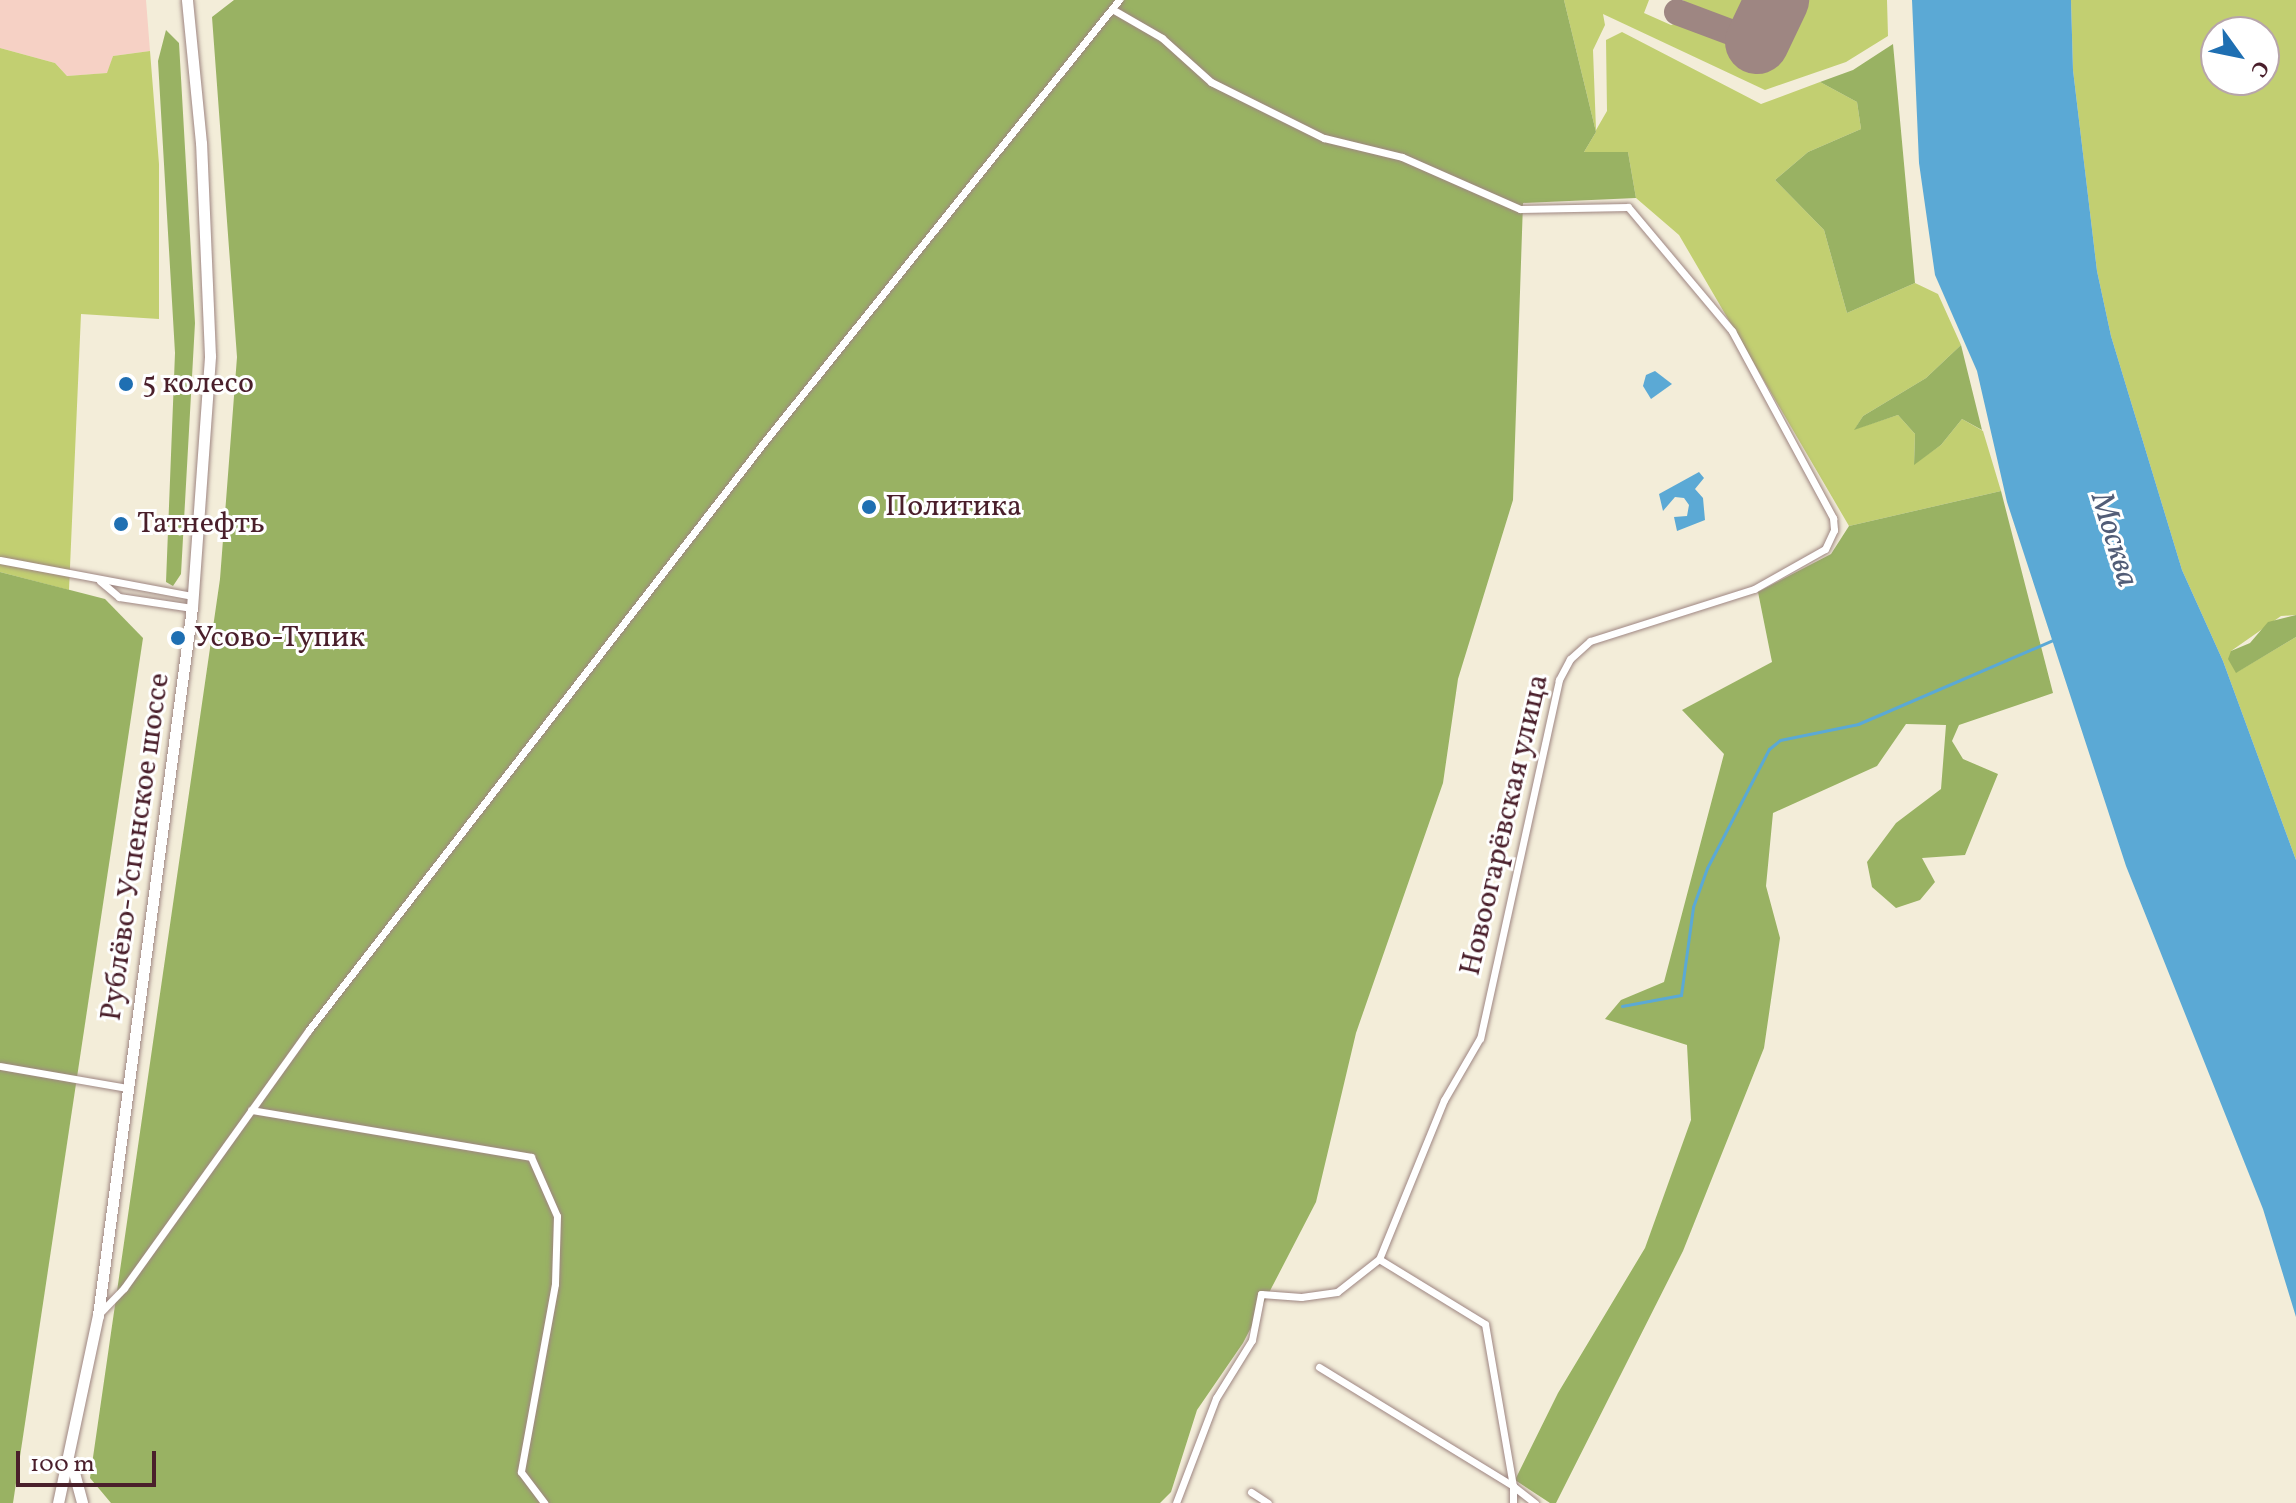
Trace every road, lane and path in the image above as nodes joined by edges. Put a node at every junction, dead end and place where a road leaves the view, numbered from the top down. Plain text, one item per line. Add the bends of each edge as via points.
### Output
1 (187, 0) edge
2 (1119, 0) edge
3 (1112, 9) junction
4 (0, 560) edge
5 (192, 602) junction
6 (0, 1066) edge
7 (128, 1088) junction
8 (251, 1110) junction
9 (1379, 1259) junction
10 (98, 1315) junction
11 (1319, 1367) dead end
12 (71, 1457) junction
13 (1513, 1486) junction
14 (1251, 1492) dead end
15 (58, 1503) edge
16 (82, 1503) edge
17 (544, 1503) edge
18 (1176, 1503) edge
19 (1268, 1503) edge
20 (1513, 1503) edge
21 (1535, 1503) edge

1 - 5 main road, Рублёво-Успенское шоссе via 202,157 210,356
2 - 3 street
3 - 8 street via 765,441
3 - 9 street, Новоогарёвская улица via 1162,38 1211,82 1324,138 1402,157 1520,209 1628,207 1732,331 1833,518 1825,549 1754,589 1590,641 1570,659 1559,680 1480,1038 1444,1100
4 - 5 street via 100,581 119,597
5 - 7 main road, Рублёво-Успенское шоссе
6 - 7 street
7 - 10 main road, Рублёво-Успенское шоссе
8 - 10 street via 124,1288
8 - 17 street via 531,1157 557,1216 555,1284 521,1472
9 - 13 street via 1485,1324
9 - 18 street, Новоогарёвская улица via 1337,1292 1301,1297 1261,1294 1252,1340 1216,1398
10 - 12 main road, Рублёво-Успенское шоссе
11 - 13 street
12 - 15 main road, Рублёво-Успенское шоссе
12 - 16 main road
13 - 20 street
13 - 21 street
14 - 19 street

